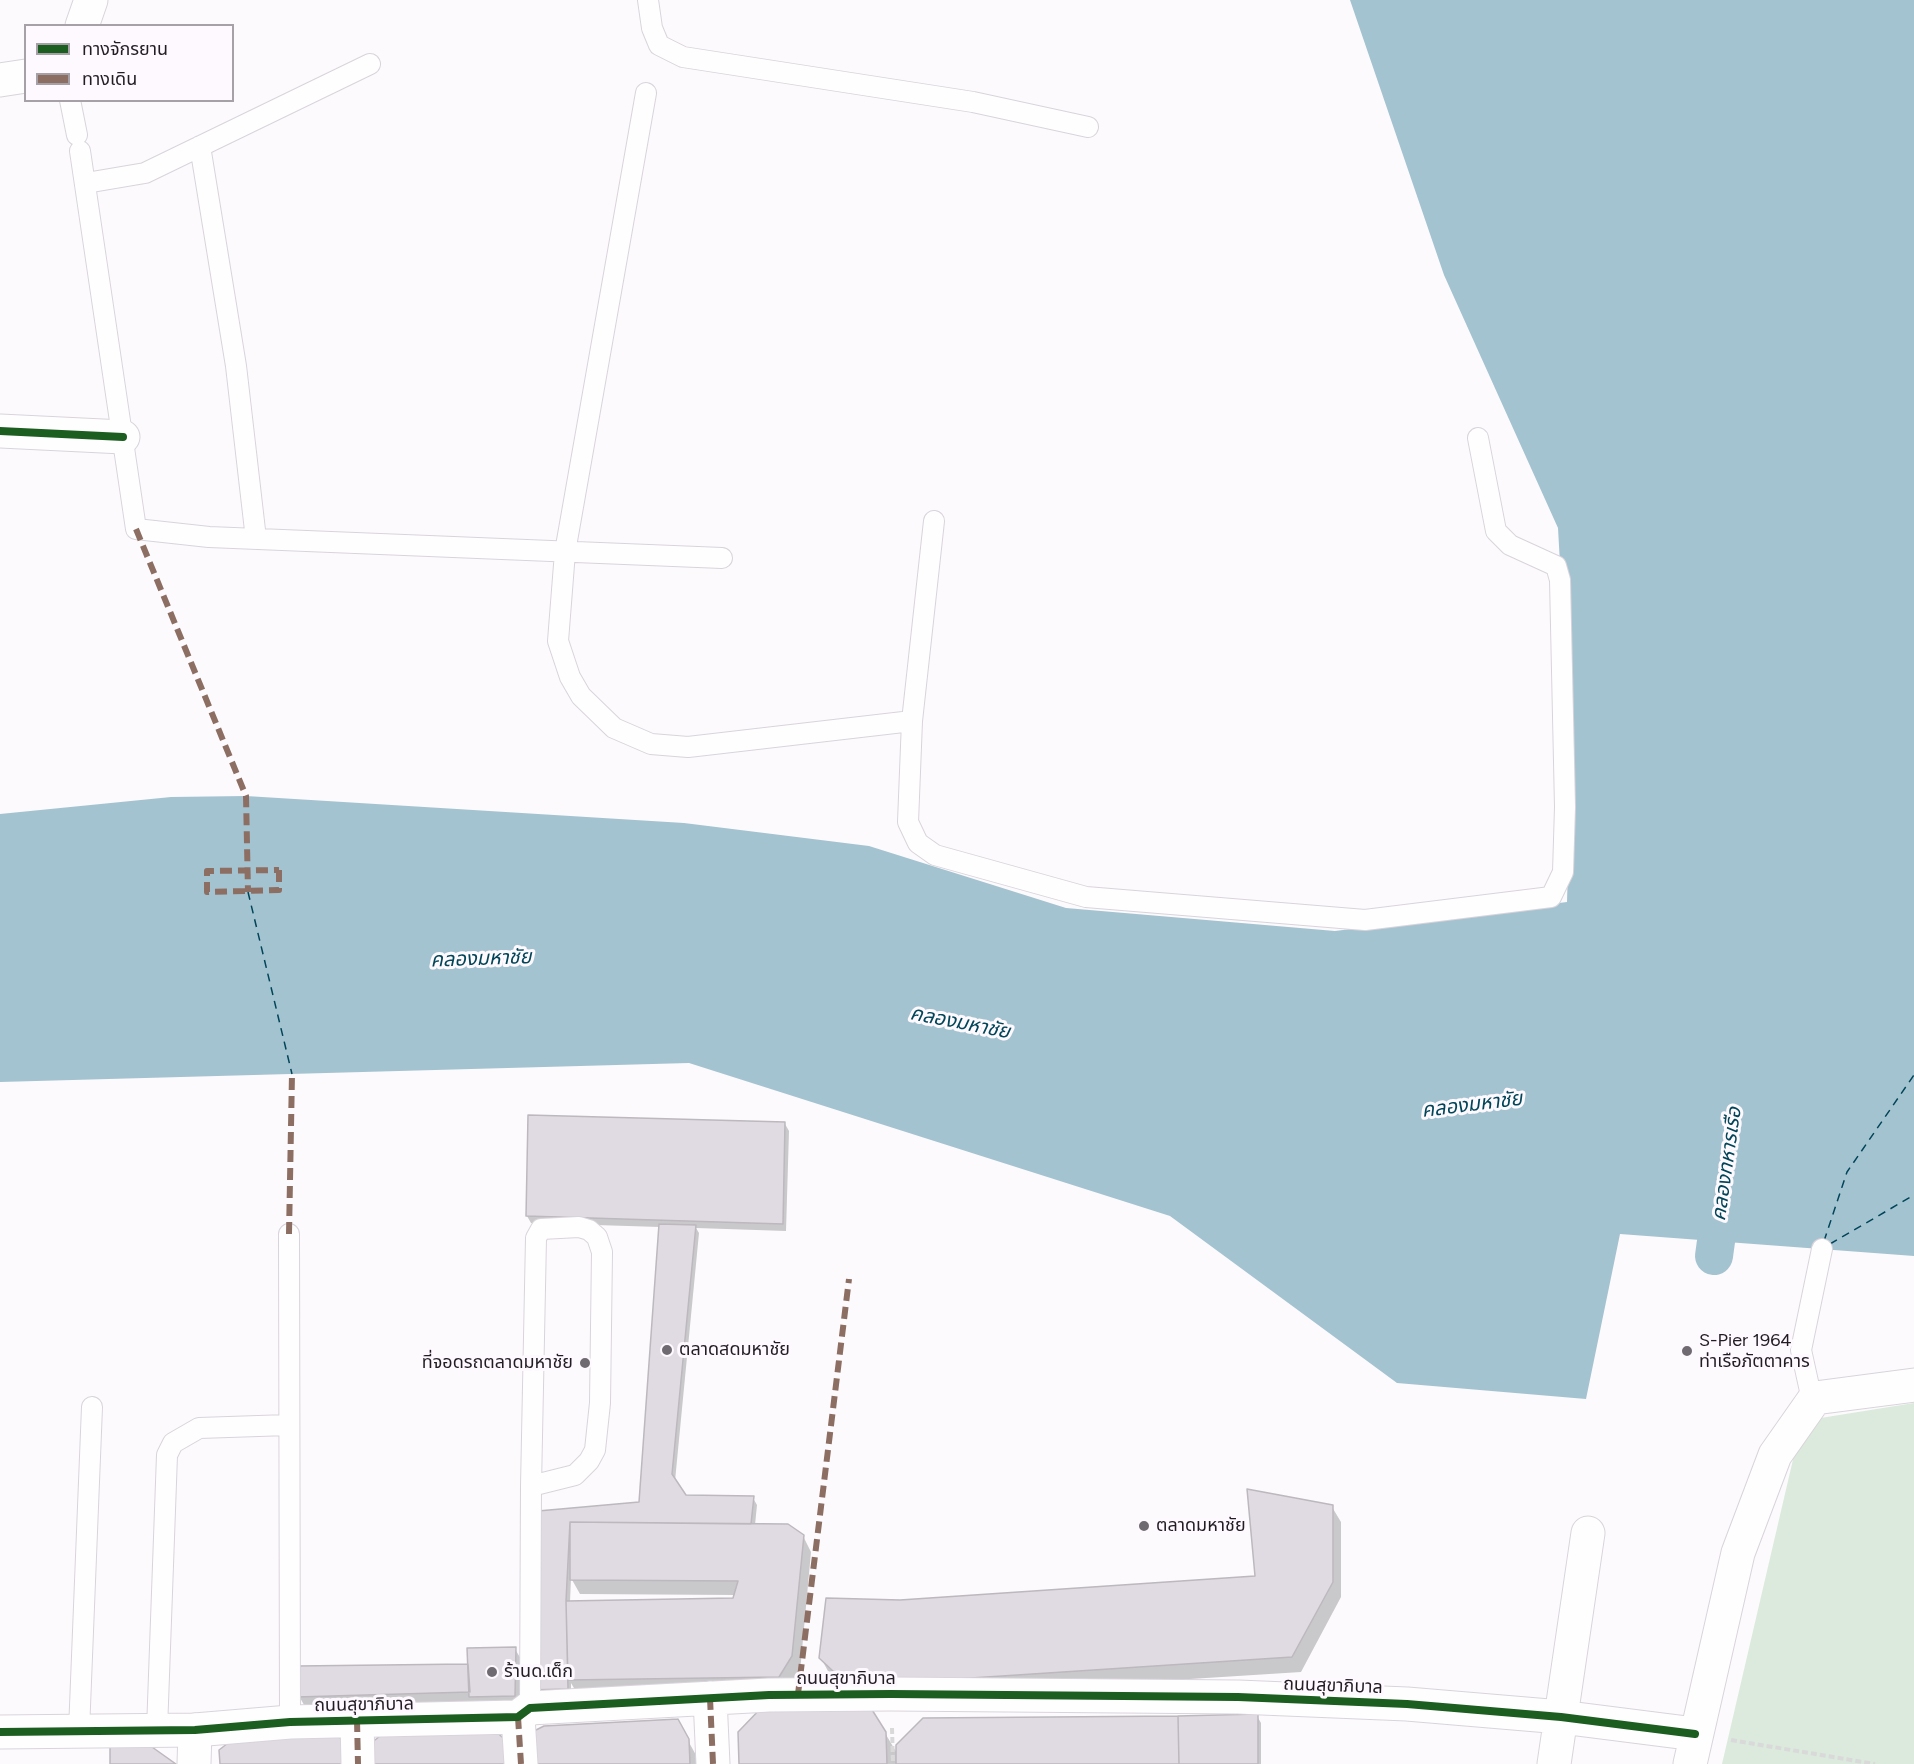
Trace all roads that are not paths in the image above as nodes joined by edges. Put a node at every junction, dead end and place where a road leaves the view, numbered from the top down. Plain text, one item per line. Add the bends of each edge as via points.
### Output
1 (91, 0) edge
2 (648, 0) edge
3 (83, 24) edge
4 (370, 64) dead end
5 (24, 76) edge
6 (0, 80) edge
7 (646, 93) dead end
8 (70, 102) edge
9 (1088, 128) dead end
10 (200, 146) junction
11 (86, 183) junction
12 (0, 431) edge
13 (123, 437) junction
14 (1478, 438) dead end
15 (934, 521) dead end
16 (256, 539) junction
17 (565, 552) junction
18 (722, 558) dead end
19 (912, 721) junction
20 (290, 1234) dead end
21 (1822, 1249) dead end
22 (1914, 1385) edge
23 (1812, 1400) junction
24 (92, 1407) dead end
25 (288, 1425) junction
26 (531, 1486) junction
27 (1588, 1533) dead end
28 (710, 1698) junction
29 (524, 1712) junction
30 (1561, 1716) junction
31 (357, 1720) junction
32 (290, 1722) junction
33 (157, 1730) junction
34 (195, 1730) junction
35 (79, 1731) junction
36 (0, 1732) edge
37 (1693, 1749) edge
38 (194, 1764) edge
39 (358, 1764) edge
40 (521, 1764) edge
41 (713, 1764) edge
42 (1554, 1764) edge

1 - 3 street
2 - 9 lane via 659,45 683,57 973,102
4 - 10 lane
5 - 6 street
7 - 17 lane
8 - 11 lane
10 - 11 lane via 145,173
10 - 16 lane via 237,366
11 - 13 lane
12 - 13 street
13 - 16 lane via 136,529
14 - 19 lane via 1496,531 1510,546 1556,566 1560,580 1565,818 1563,872 1551,897 1365,920 1086,897 935,855 918,843 908,822
15 - 19 lane
16 - 17 lane
17 - 18 lane
17 - 19 lane via 558,640 580,696 614,728 651,744 687,747
20 - 25 lane
21 - 23 lane via 1801,1350
22 - 23 street
23 - 37 street via 1776,1455 1738,1553
24 - 35 lane
25 - 32 lane
25 - 33 lane via 199,1428 173,1443 167,1455
26 - 26 lane via 575,1475 595,1450 600,1403 602,1252 597,1237 579,1227 541,1229 536,1238
26 - 29 lane
27 - 30 street
28 - 29 street, ถนนสุขาภิบาล
28 - 30 street, ถนนสุขาภิบาล via 798,1694 1238,1697
28 - 41 street
29 - 31 street, ถนนสุขาภิบาล
29 - 40 street
30 - 37 street, ถนนสุขาภิบาล
30 - 42 street
31 - 32 street, ถนนสุขาภิบาล
31 - 39 street
32 - 34 street, ถนนสุขาภิบาล
33 - 34 street, ถนนสุขาภิบาล
33 - 35 street, ถนนสุขาภิบาล
34 - 38 street
35 - 36 street, ถนนสุขาภิบาล

